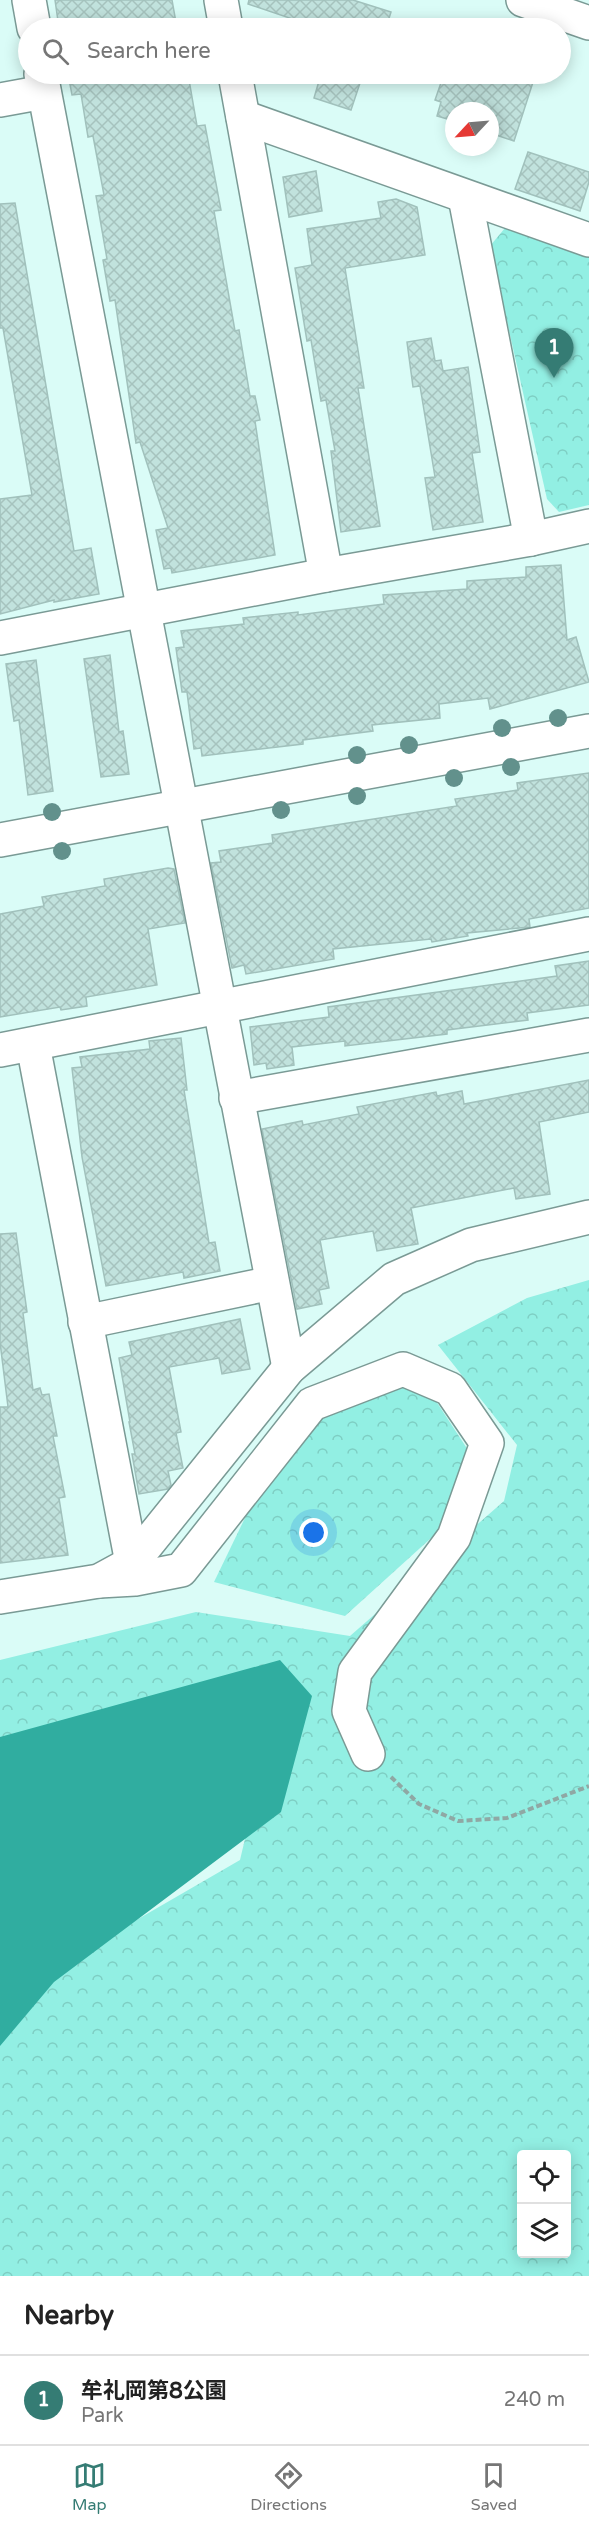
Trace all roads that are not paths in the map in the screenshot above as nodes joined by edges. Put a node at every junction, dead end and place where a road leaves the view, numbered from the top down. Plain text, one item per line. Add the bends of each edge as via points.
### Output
1 (29, 0) edge
2 (221, 0) edge
3 (523, 0) edge
4 (558, 6) edge
5 (32, 18) edge
6 (224, 18) edge
7 (589, 23) edge
8 (40, 84) edge
9 (42, 84) edge
10 (237, 84) edge
11 (0, 100) edge
12 (243, 117) junction
13 (465, 197) junction
14 (589, 240) edge
15 (589, 526) edge
16 (531, 539) junction
17 (326, 575) junction
18 (142, 609) junction
19 (0, 638) edge
20 (589, 731) edge
21 (180, 807) junction
22 (0, 840) edge
23 (589, 934) edge
24 (218, 1006) junction
25 (589, 1035) edge
26 (33, 1045) junction
27 (0, 1050) edge
28 (236, 1098) junction
29 (589, 1217) edge
30 (272, 1283) junction
31 (85, 1322) junction
32 (289, 1368) junction
33 (132, 1563) junction
34 (99, 1581) junction
35 (0, 1597) edge
36 (368, 1754) road end

1 - 5 street
2 - 6 street
3 - 4 street
4 - 7 street
8 - 11 street
9 - 18 street
10 - 12 street
12 - 13 street
12 - 17 street
13 - 14 street
13 - 16 street
15 - 16 street
16 - 17 street
17 - 18 street
18 - 19 street
18 - 21 street
20 - 21 street
21 - 22 street
21 - 24 street
23 - 24 street
24 - 26 street
24 - 28 street
25 - 28 street
26 - 27 street
26 - 31 street
28 - 30 street
29 - 32 street via 471,1245 394,1279
30 - 31 street
30 - 32 street
31 - 33 street
32 - 33 street
33 - 34 street
34 - 35 street
34 - 36 street via 181,1570 312,1404 403,1369 450,1389 487,1443 454,1537 355,1672 349,1711

